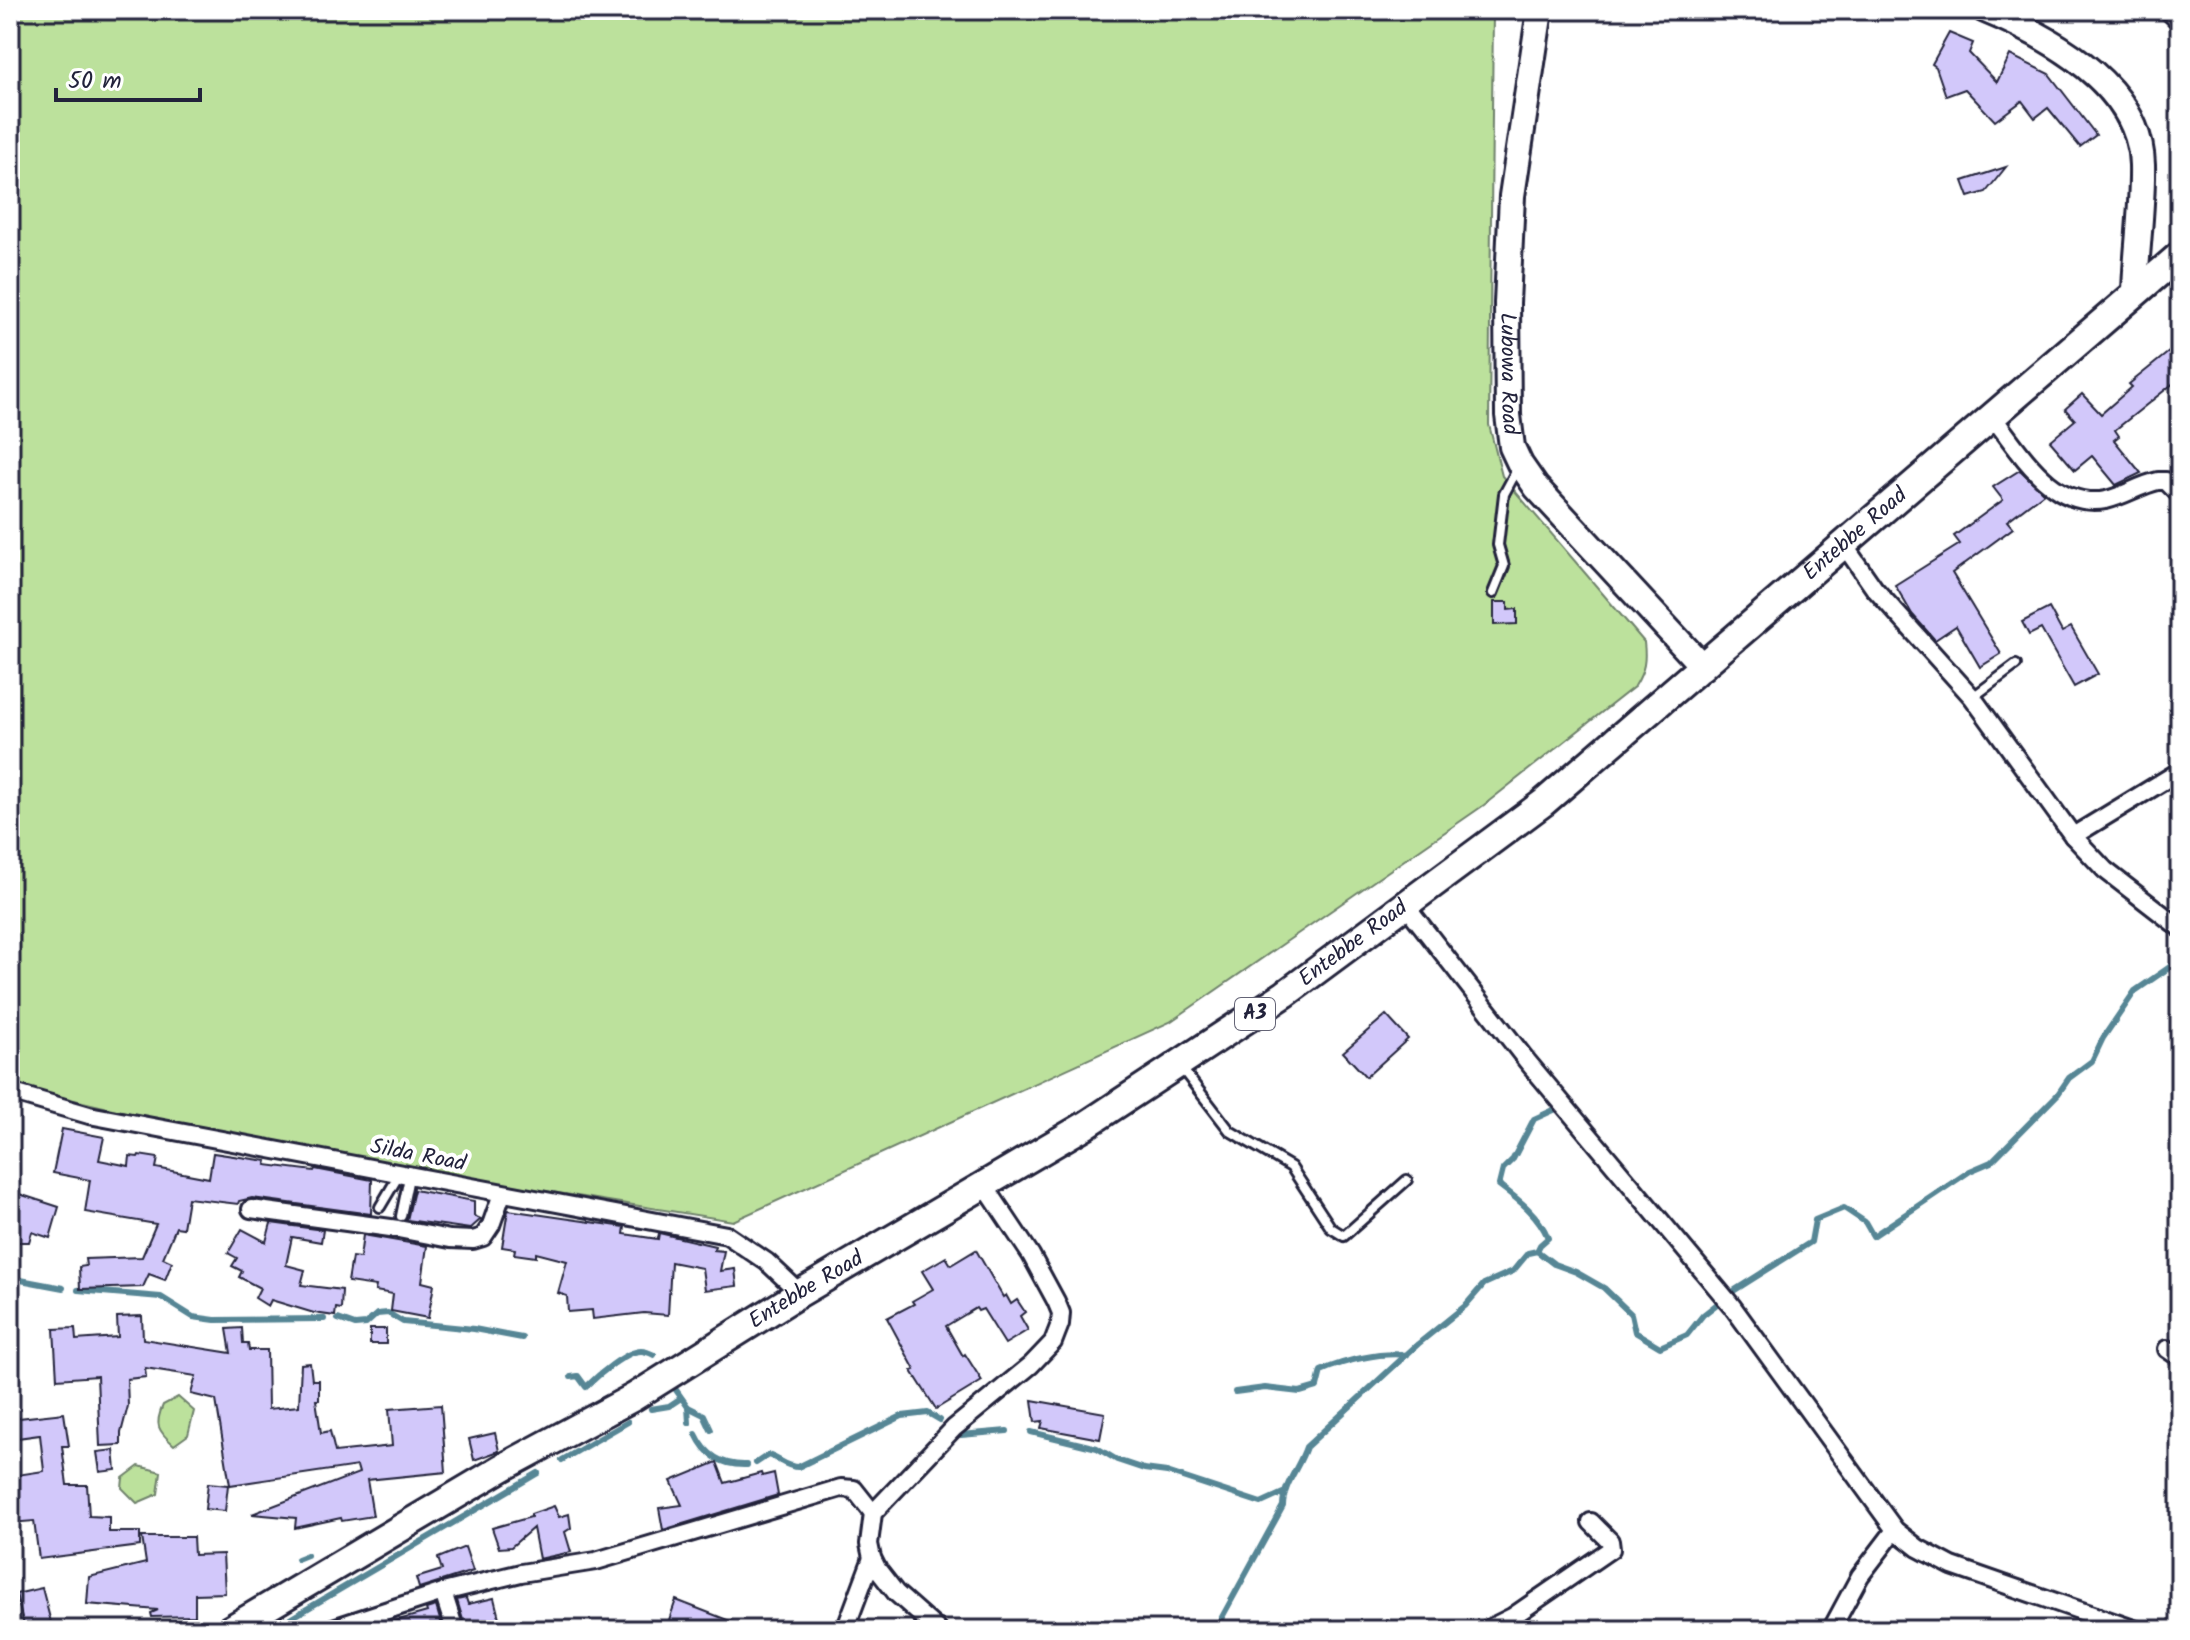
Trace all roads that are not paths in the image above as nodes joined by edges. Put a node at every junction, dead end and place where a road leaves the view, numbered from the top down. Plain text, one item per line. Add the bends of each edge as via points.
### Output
1 (1540, 10) edge
2 (1985, 10) edge
3 (2162, 10) edge
4 (2180, 28) edge
5 (2180, 255) edge
6 (2135, 293) junction
7 (1992, 416) junction
8 (1520, 464) junction
9 (2180, 495) edge
10 (1844, 545) junction
11 (1493, 593) dead end
12 (2016, 665) dead end
13 (1703, 667) junction
14 (1973, 698) junction
15 (2180, 771) edge
16 (2073, 836) junction
17 (1407, 907) junction
18 (2180, 928) edge
19 (1179, 1066) junction
20 (10, 1092) edge
21 (404, 1176) junction
22 (1407, 1180) dead end
23 (985, 1186) junction
24 (502, 1194) junction
25 (380, 1207) dead end
26 (251, 1209) dead end
27 (401, 1216) dead end
28 (800, 1293) junction
29 (873, 1513) junction
30 (1591, 1522) dead end
31 (1895, 1530) junction
32 (872, 1558) junction
33 (443, 1592) junction
34 (2098, 1624) edge
35 (229, 1630) edge
36 (327, 1630) edge
37 (455, 1630) edge
38 (845, 1630) edge
39 (938, 1630) edge
40 (1486, 1630) edge
41 (1831, 1630) edge
42 (2136, 1630) edge

1 - 8 street, Lubowa Road via 1512,196 1507,288 1508,415
2 - 6 street via 2025,26 2070,54 2104,85 2129,119 2142,165
3 - 4 lane
5 - 6 main road, Entebbe Road / A3
6 - 7 main road, Entebbe Road / A3
7 - 9 street via 2043,479 2070,496 2109,499 2158,481 2166,481
7 - 10 main road, Entebbe Road / A3
8 - 11 lane via 1504,494 1498,545 1504,566
8 - 13 street, Lubowa Road
10 - 13 main road, Entebbe Road / A3
10 - 14 street via 1874,588
12 - 14 lane
13 - 17 main road, Entebbe Road / A3 via 1543,803
14 - 16 street
15 - 16 street
16 - 18 street via 2105,870
17 - 19 main road, Entebbe Road / A3
17 - 31 street via 1527,1061 1728,1301
19 - 22 lane via 1230,1131 1291,1167 1331,1228 1344,1236
19 - 23 main road, Entebbe Road / A3
20 - 21 street, Silda Road via 89,1115
21 - 24 street, Silda Road
21 - 25 lane
21 - 27 lane
23 - 28 main road, Entebbe Road / A3
23 - 29 street via 1056,1301 1061,1313 1058,1333 1031,1365 954,1428
24 - 26 street via 491,1225 483,1237 473,1240
24 - 28 street, Silda Road via 727,1235
28 - 35 main road, Entebbe Road / A3 via 634,1397 502,1468
29 - 32 street
29 - 33 street via 854,1489 841,1488 596,1561
30 - 40 street via 1611,1549
31 - 34 street via 1952,1566
31 - 41 street via 1860,1576
32 - 38 street
32 - 39 street via 896,1593
33 - 36 street
33 - 37 street
34 - 42 street

